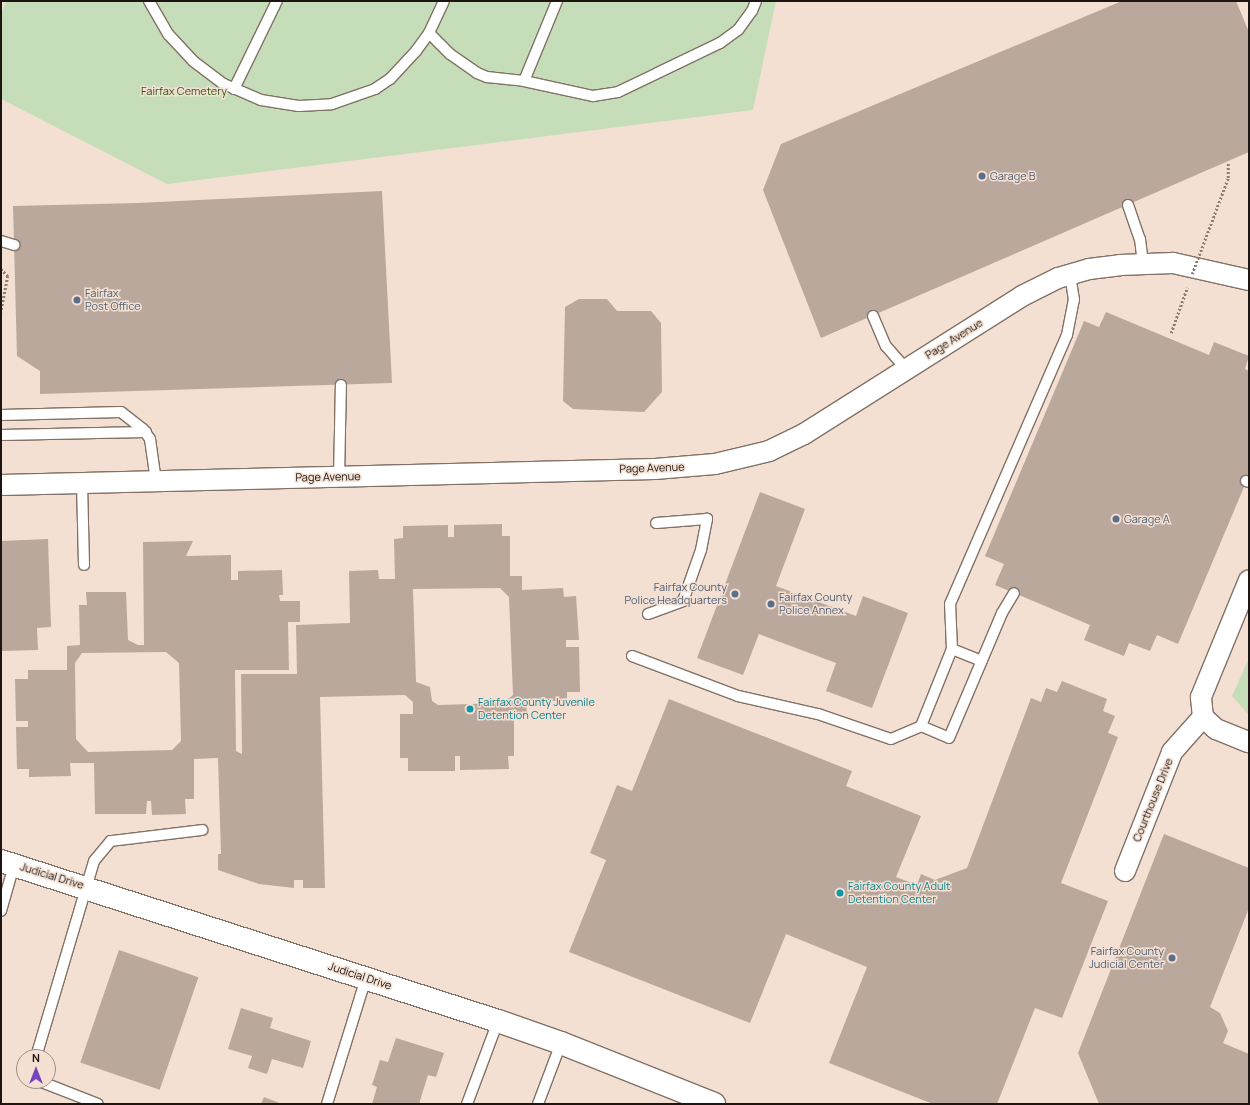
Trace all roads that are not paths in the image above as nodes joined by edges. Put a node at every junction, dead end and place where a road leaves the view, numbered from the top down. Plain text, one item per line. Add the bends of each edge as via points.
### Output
1 (149, 1) edge
2 (277, 1) edge
3 (444, 1) edge
4 (557, 1) edge
5 (756, 1) edge
6 (429, 33) junction
7 (524, 81) junction
8 (234, 89) junction
9 (1128, 205) dead end
10 (1, 241) edge
11 (14, 245) dead end
12 (1143, 263) junction
13 (1070, 275) junction
14 (1249, 280) edge
15 (872, 316) dead end
16 (906, 369) junction
17 (340, 385) dead end
18 (1, 415) edge
19 (146, 432) junction
20 (1, 435) edge
21 (339, 477) junction
22 (156, 481) junction
23 (82, 483) junction
24 (1, 485) edge
25 (656, 523) dead end
26 (84, 564) dead end
27 (1249, 580) edge
28 (1014, 593) dead end
29 (648, 614) dead end
30 (952, 649) junction
31 (632, 656) dead end
32 (982, 661) junction
33 (1203, 717) junction
34 (921, 726) junction
35 (1249, 742) edge
36 (202, 830) dead end
37 (8, 863) edge
38 (1125, 871) dead end
39 (87, 887) junction
40 (1, 911) edge
41 (366, 978) junction
42 (498, 1021) junction
43 (561, 1043) junction
44 (38, 1049) edge
45 (56, 1088) edge
46 (680, 1097) edge
47 (98, 1104) edge
48 (327, 1104) edge
49 (467, 1104) edge
50 (538, 1104) edge
51 (714, 1104) edge

1 - 8 lane via 169,35 193,62
2 - 8 lane
3 - 6 lane
4 - 7 lane
5 - 7 lane via 738,30 720,43 618,92 593,96
6 - 7 lane via 450,54 477,73 487,77
6 - 8 lane via 416,52 390,79 361,96 332,104 282,105
9 - 12 lane via 1140,239
10 - 11 lane
12 - 13 street, Page Avenue
12 - 14 street, Page Avenue via 1173,263 1198,267
13 - 16 street, Page Avenue via 1022,296
13 - 30 lane via 1074,300 1066,335 950,604
15 - 16 lane via 886,346
16 - 21 street, Page Avenue via 804,434 769,450 736,460 655,469
17 - 21 lane
18 - 19 lane via 121,412
19 - 20 lane
19 - 22 lane via 152,446
21 - 22 street, Page Avenue
22 - 23 street, Page Avenue
23 - 24 street, Page Avenue
23 - 26 lane
25 - 29 lane via 707,519 701,550 683,601
27 - 33 street via 1201,697
28 - 32 lane
30 - 32 lane
30 - 34 lane
31 - 34 lane via 738,696 818,714 891,739
32 - 34 lane via 949,738
33 - 35 street via 1216,729
33 - 38 street, Courthouse Drive via 1172,752
36 - 39 lane via 111,841 94,861
37 - 39 street, Judicial Drive
37 - 40 lane
39 - 41 street, Judicial Drive
39 - 44 lane
41 - 42 street, Judicial Drive
41 - 48 lane
42 - 43 street, Judicial Drive
42 - 49 lane
43 - 46 street, Judicial Drive
43 - 50 lane
45 - 47 lane
46 - 51 street, Judicial Drive

